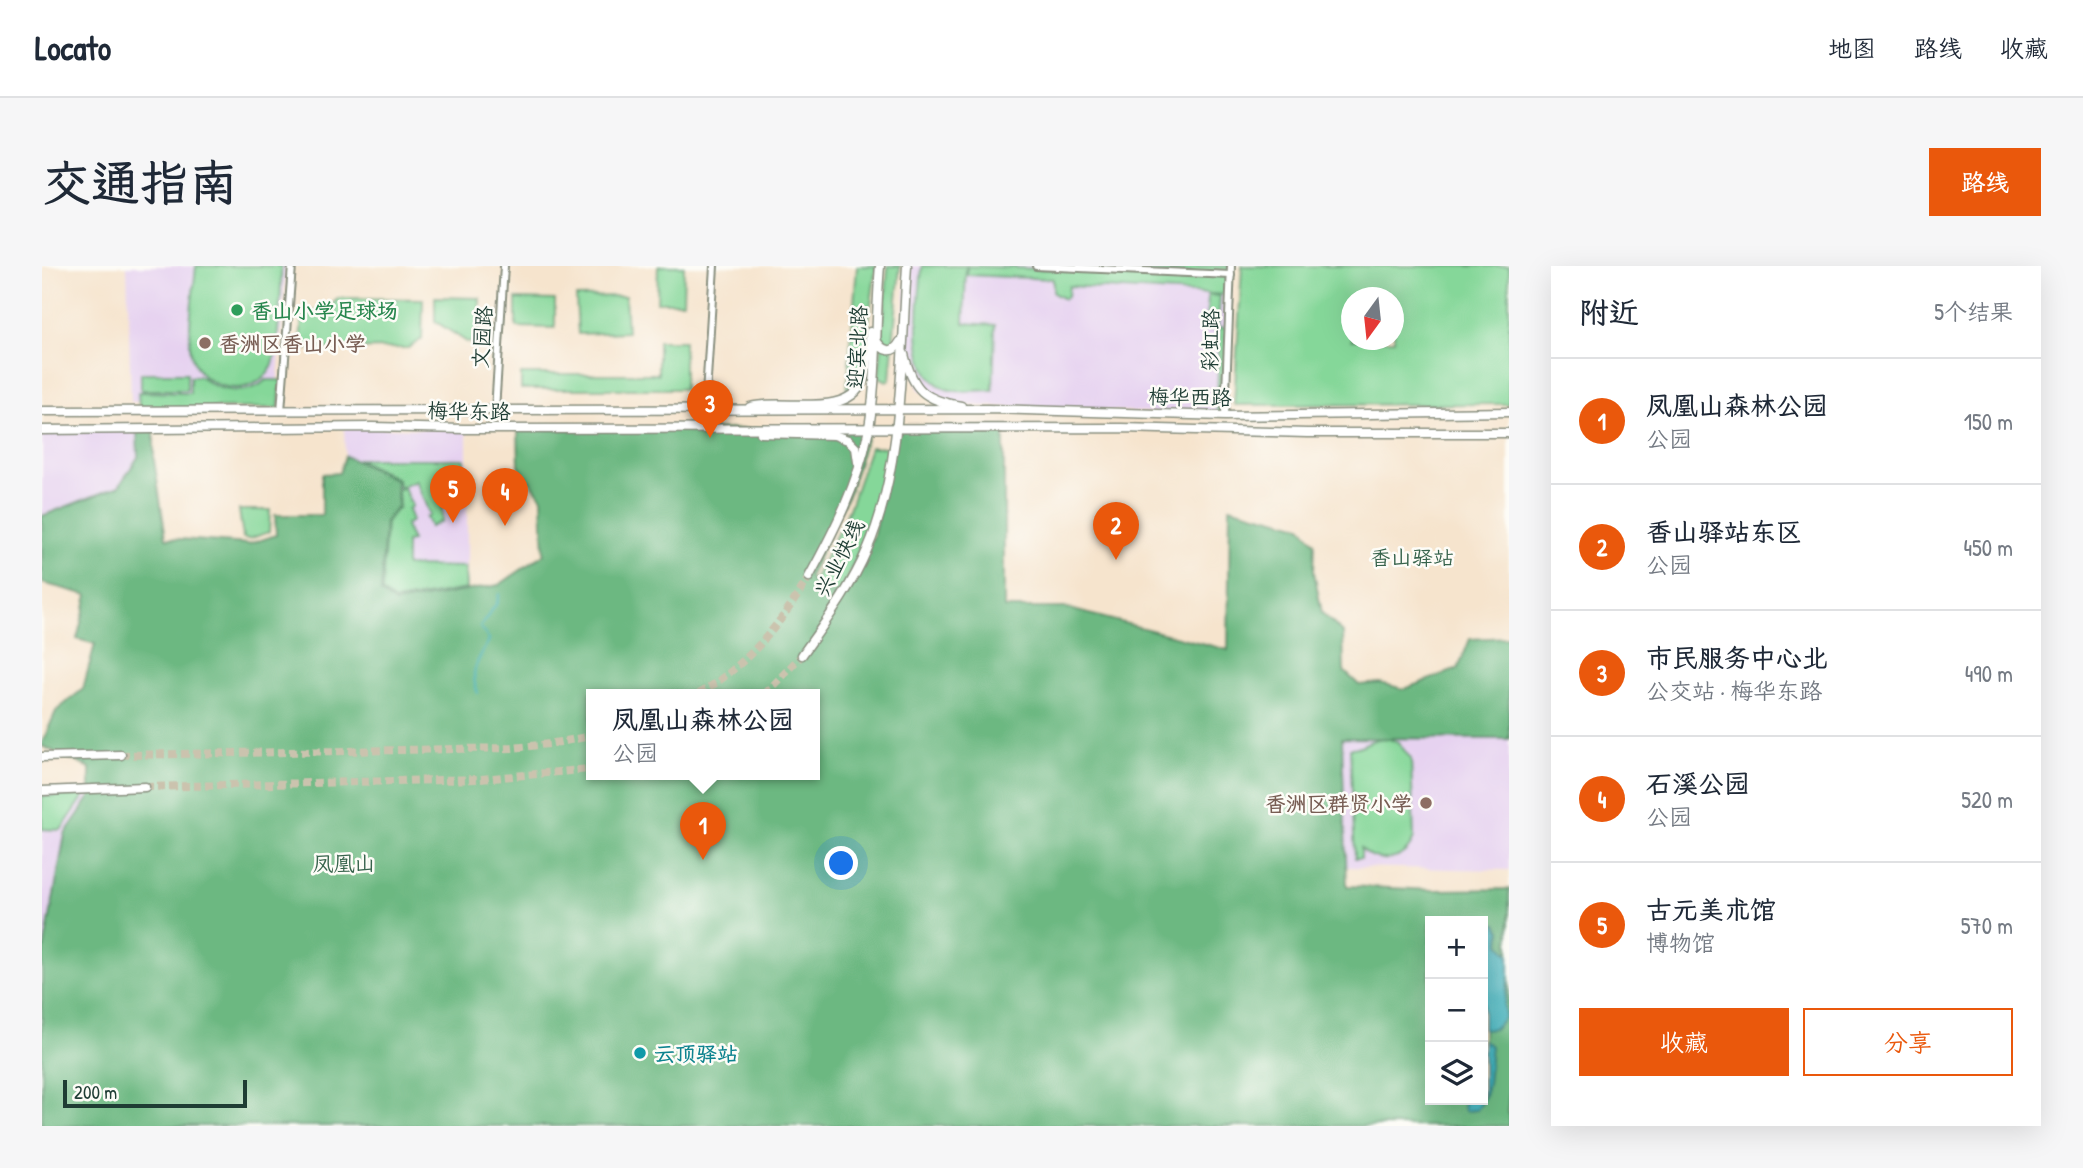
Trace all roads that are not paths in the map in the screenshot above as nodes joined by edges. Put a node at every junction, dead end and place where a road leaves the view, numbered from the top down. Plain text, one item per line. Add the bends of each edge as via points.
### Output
1 (292, 266) edge
2 (504, 266) edge
3 (714, 266) edge
4 (880, 266) edge
5 (906, 266) edge
6 (1036, 266) edge
7 (1231, 266) edge
8 (1231, 275) junction
9 (877, 294) junction
10 (875, 337) junction
11 (902, 340) junction
12 (988, 409) junction
13 (871, 410) junction
14 (897, 410) junction
15 (42, 411) edge
16 (281, 411) junction
17 (495, 411) junction
18 (705, 411) junction
19 (732, 411) junction
20 (1509, 412) edge
21 (1225, 416) junction
22 (738, 429) junction
23 (869, 429) junction
24 (896, 429) junction
25 (42, 430) edge
26 (1509, 433) edge
27 (858, 468) junction
28 (809, 577) tunnel mouth
29 (802, 654) tunnel mouth
30 (121, 755) tunnel mouth
31 (42, 757) edge
32 (145, 787) tunnel mouth
33 (42, 791) edge

1 - 16 street
2 - 17 street, 文园路
3 - 18 street
4 - 9 main road, 迎宾北路
5 - 11 main road, 迎宾北路
6 - 8 street
7 - 8 street, 彩虹路
8 - 21 street, 彩虹路
9 - 10 main road, 迎宾北路
9 - 19 main road via 865,373 853,394 835,403 762,405
10 - 11 main road via 879,346 890,351
10 - 13 main road, 迎宾北路
11 - 12 main road via 909,374 926,395
11 - 14 main road, 迎宾北路
12 - 14 main road, 梅华西路
12 - 21 main road, 梅华西路
13 - 14 main road, 梅华西路
13 - 19 main road, 梅华东路
13 - 23 main road, 迎宾北路
14 - 24 main road, 迎宾北路
15 - 16 main road, 梅华东路
16 - 17 main road, 梅华东路
17 - 18 main road, 梅华东路
18 - 19 main road, 梅华东路
20 - 21 main road, 梅华西路
22 - 23 main road, 梅华东路
22 - 25 main road, 梅华东路
22 - 27 main road via 842,437 856,448
23 - 24 main road, 梅华东路
23 - 27 main road, 兴业快线
24 - 26 main road, 梅华西路
24 - 29 main road, 兴业快线 via 887,487 867,551
27 - 28 main road, 兴业快线 via 839,520
30 - 31 main road
32 - 33 main road

